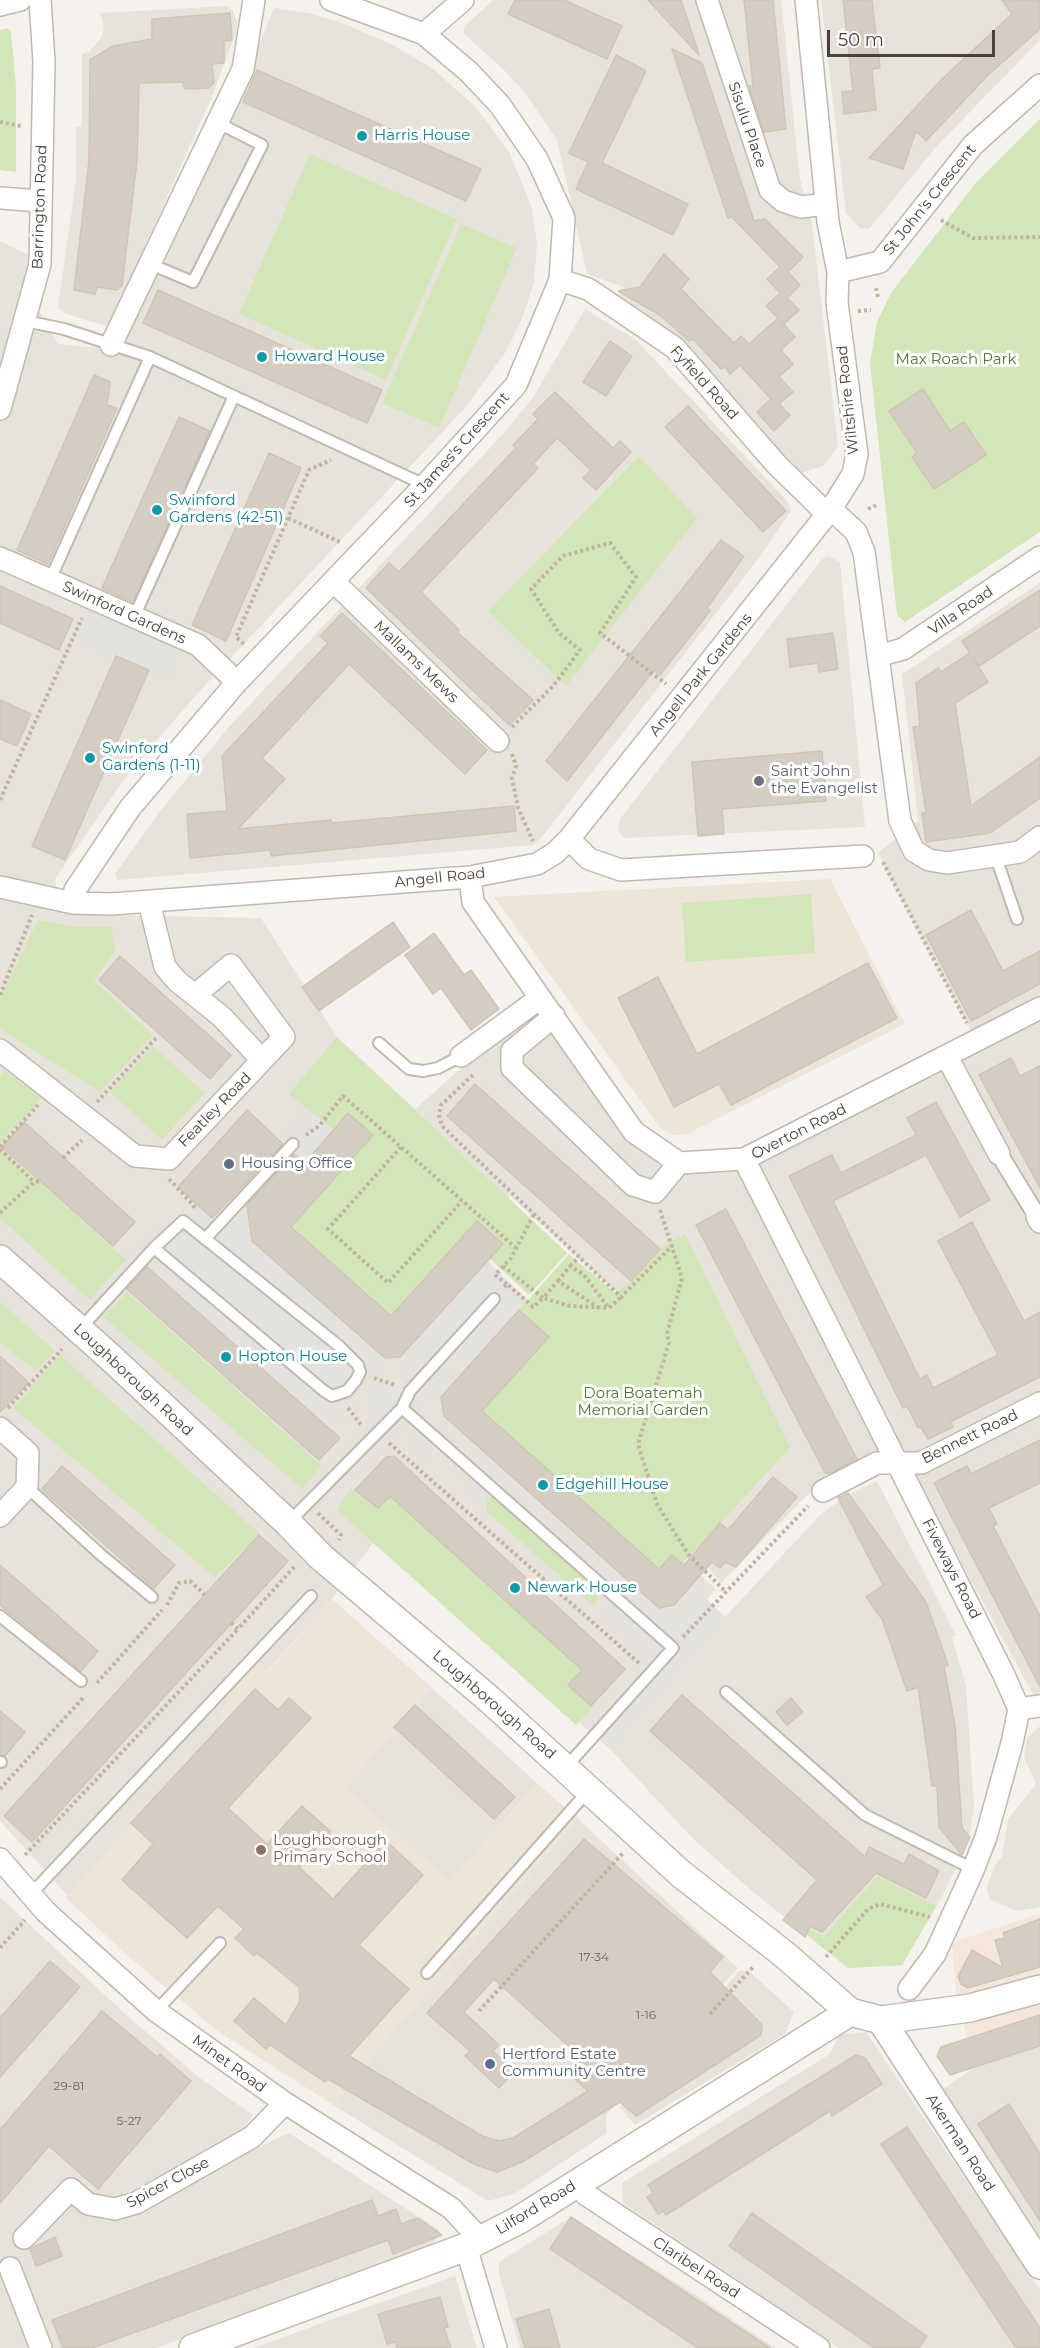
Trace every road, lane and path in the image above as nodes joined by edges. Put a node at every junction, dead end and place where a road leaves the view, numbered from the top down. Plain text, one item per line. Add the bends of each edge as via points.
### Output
1 (20, 0) edge
2 (40, 0) edge
3 (254, 0) edge
4 (331, 0) edge
5 (463, 0) edge
6 (707, 0) edge
7 (806, 0) edge
8 (0, 5) edge
9 (424, 34) junction
10 (1040, 85) edge
11 (0, 122) edge
12 (216, 122) junction
13 (22, 126) dead end
14 (0, 198) edge
15 (40, 201) junction
16 (826, 204) junction
17 (922, 209) junction
18 (1040, 237) edge
19 (150, 264) junction
20 (838, 272) junction
21 (560, 280) junction
22 (876, 288) dead end
23 (878, 297) dead end
24 (871, 310) dead end
25 (857, 311) dead end
26 (25, 321) junction
27 (111, 345) junction
28 (150, 357) junction
29 (234, 396) junction
30 (0, 409) edge
31 (351, 451) junction
32 (425, 485) junction
33 (879, 504) dead end
34 (868, 509) dead end
35 (829, 512) junction
36 (288, 518) junction
37 (362, 552) junction
38 (1040, 557) edge
39 (0, 558) edge
40 (50, 580) junction
41 (334, 582) junction
42 (91, 598) junction
43 (134, 617) junction
44 (878, 656) junction
45 (260, 659) junction
46 (237, 682) junction
47 (659, 693) dead end
48 (498, 741) junction
49 (0, 800) edge
50 (1040, 837) edge
51 (569, 839) junction
52 (871, 854) joint
53 (996, 857) junction
54 (543, 860) junction
55 (470, 877) junction
56 (0, 887) edge
57 (39, 897) junction
58 (149, 902) junction
59 (73, 903) junction
60 (1017, 919) dead end
61 (0, 995) edge
62 (195, 995) junction
63 (540, 998) junction
64 (1040, 1008) edge
65 (554, 1016) junction
66 (156, 1038) dead end
67 (976, 1041) junction
68 (379, 1043) dead end
69 (0, 1050) edge
70 (462, 1056) joint
71 (947, 1056) junction
72 (262, 1060) junction
73 (475, 1073) dead end
74 (51, 1091) junction
75 (84, 1116) junction
76 (293, 1143) joint
77 (401, 1147) junction
78 (0, 1148) edge
79 (999, 1155) joint
80 (159, 1158) junction
81 (744, 1159) junction
82 (679, 1163) junction
83 (40, 1180) dead end
84 (34, 1182) junction
85 (655, 1192) junction
86 (462, 1201) junction
87 (0, 1213) edge
88 (534, 1214) junction
89 (1039, 1219) edge
90 (183, 1221) junction
91 (205, 1239) junction
92 (672, 1246) junction
93 (154, 1248) junction
94 (516, 1248) junction
95 (579, 1257) junction
96 (0, 1259) edge
97 (503, 1266) junction
98 (570, 1266) junction
99 (558, 1281) junction
100 (507, 1284) junction
101 (621, 1297) junction
102 (543, 1298) junction
103 (494, 1299) joint
104 (609, 1308) junction
105 (600, 1309) junction
106 (71, 1339) junction
107 (360, 1372) junction
108 (410, 1391) junction
109 (339, 1395) junction
110 (1040, 1402) edge
111 (402, 1408) junction
112 (0, 1416) edge
113 (0, 1428) edge
114 (374, 1436) junction
115 (898, 1463) junction
116 (27, 1487) junction
117 (823, 1491) joint
118 (0, 1516) edge
119 (326, 1521) dead end
120 (288, 1523) junction
121 (340, 1535) dead end
122 (299, 1563) dead end
123 (726, 1592) junction
124 (205, 1595) dead end
125 (311, 1596) dead end
126 (153, 1598) dead end
127 (0, 1616) edge
128 (231, 1623) dead end
129 (238, 1629) junction
130 (673, 1648) junction
131 (650, 1673) junction
132 (81, 1681) dead end
133 (726, 1692) dead end
134 (1040, 1706) edge
135 (1019, 1709) junction
136 (565, 1768) junction
137 (0, 1789) edge
138 (589, 1790) junction
139 (624, 1853) dead end
140 (5, 1865) edge
141 (973, 1869) junction
142 (35, 1899) junction
143 (936, 1919) dead end
144 (220, 1943) dead end
145 (0, 1948) edge
146 (826, 1957) dead end
147 (753, 1967) dead end
148 (427, 1973) dead end
149 (909, 1989) dead end
150 (1040, 1989) edge
151 (156, 2011) junction
152 (479, 2011) dead end
153 (850, 2012) junction
154 (710, 2014) dead end
155 (881, 2020) junction
156 (285, 2103) junction
157 (577, 2184) junction
158 (24, 2238) dead end
159 (474, 2243) junction
160 (1040, 2265) edge
161 (10, 2268) dead end
162 (41, 2348) edge
163 (193, 2348) edge
164 (496, 2348) edge
165 (819, 2348) edge

1 - 8 street
2 - 15 street, Barrington Road via 44,61
3 - 12 street via 243,69
4 - 9 street, St James's Crescent
5 - 9 street
6 - 16 street, Sisulu Place via 770,190 783,201 801,207
7 - 16 street, Wiltshire Road
9 - 21 street, St James's Crescent via 500,105 537,159 564,218
10 - 17 street, St John's Crescent via 973,145
11 - 13 path
12 - 19 street
12 - 19 lane via 262,145 193,282
14 - 15 street
15 - 26 street, Barrington Road via 40,264
16 - 20 street, Wiltshire Road
17 - 18 path via 973,238
17 - 20 street, St John's Crescent via 880,262
19 - 27 street
20 - 35 street, Wiltshire Road via 837,303 857,454 853,474
21 - 32 street, St James's Crescent via 516,386
21 - 35 street, Fyfield Road via 588,289 675,348 777,465
22 - 23 path
24 - 25 path
26 - 27 lane
26 - 30 street, Barrington Road
27 - 28 lane
28 - 29 lane
28 - 40 lane
29 - 31 lane
29 - 43 lane
31 - 32 lane
31 - 36 path via 309,470
32 - 37 street, St James's Crescent
33 - 34 path
35 - 44 street via 856,532 862,544
35 - 51 street, Angell Park Gardens
36 - 37 path
36 - 45 path via 236,637
37 - 41 street, St James's Crescent
38 - 44 street, Villa Road via 903,650
39 - 40 street, Swinford Gardens
40 - 42 street, Swinford Gardens
41 - 45 street, St James's Crescent
41 - 48 street, Mallams Mews
42 - 43 street, Swinford Gardens
42 - 49 path
43 - 46 street, Swinford Gardens via 198,645
44 - 53 street via 900,821 914,851 929,860 947,863
45 - 46 street, St James's Crescent
46 - 59 street, St James's Crescent via 130,808 75,890
47 - 48 path via 666,684 600,633 636,577 610,543 563,556 531,589 559,633 580,650 554,685
48 - 54 path via 509,746 513,755 516,766 512,778 518,808
50 - 53 street via 1020,852
51 - 52 street via 589,859 621,870
51 - 54 street, Angell Road
52 - 67 path
53 - 60 lane
54 - 55 street, Angell Road
55 - 58 street, Angell Road
55 - 63 street via 473,902
56 - 57 street, Angell Road
57 - 59 street, Angell Road
57 - 61 path
58 - 59 street, Angell Road
58 - 62 street via 165,967
62 - 72 street via 222,1017
62 - 72 street, Featley Road via 231,965 284,1037
63 - 65 street
63 - 70 street
64 - 67 street, Overton Road
65 - 82 street via 634,1132
65 - 85 street via 512,1051 512,1068 633,1185
66 - 75 path
67 - 71 street, Overton Road
68 - 70 lane via 409,1069 438,1068
69 - 74 street
71 - 79 street
71 - 81 street, Overton Road
72 - 80 street, Featley Road via 169,1159
73 - 88 path via 441,1105 442,1126
74 - 75 street
74 - 78 path
75 - 80 street via 135,1156
76 - 77 path via 320,1125 343,1096
76 - 91 lane
77 - 86 path
77 - 86 path via 328,1230 388,1283
78 - 84 path
79 - 89 street
80 - 90 path via 170,1182 194,1206
81 - 82 street, Overton Road
81 - 115 street, Fiveways Road
82 - 85 street
83 - 84 path
84 - 87 path
85 - 92 path
86 - 94 path
88 - 94 path
88 - 95 path
90 - 91 lane
90 - 93 lane
91 - 107 lane via 339,1347
92 - 101 path
92 - 123 path via 682,1278 667,1334 669,1343 638,1444 657,1504 688,1554
93 - 106 lane
93 - 109 lane via 324,1391
94 - 97 path
95 - 98 path
95 - 101 path
96 - 106 street, Loughborough Road
97 - 100 path via 495,1275
97 - 102 path
98 - 99 path
98 - 104 path via 584,1275
99 - 102 path
99 - 105 path
100 - 102 path via 533,1307
100 - 103 path
101 - 104 path
102 - 105 path
103 - 108 lane
104 - 105 path
106 - 112 path
106 - 120 street, Loughborough Road
107 - 108 path
107 - 109 lane
108 - 111 lane
109 - 114 path
110 - 115 street, Bennett Road via 921,1463
111 - 114 lane
111 - 130 lane
113 - 116 street via 28,1454
114 - 120 lane
114 - 131 path
115 - 117 street, Bennett Road via 877,1463
115 - 135 street, Fiveways Road
116 - 118 street
116 - 126 lane
117 - 123 path
119 - 121 path
120 - 136 street, Loughborough Road via 321,1557
122 - 129 path
123 - 130 path
124 - 137 path via 190,1581 179,1583 170,1602
125 - 142 lane
127 - 132 lane
128 - 129 path
129 - 140 path
130 - 131 lane
131 - 136 lane
133 - 141 lane via 865,1815
134 - 135 street
135 - 141 street via 995,1806
136 - 138 street, Loughborough Road
138 - 148 lane
138 - 153 street, Loughborough Road via 681,1874 785,1955
139 - 152 path
140 - 142 street, Minet Road
141 - 149 street via 935,1954
142 - 145 path
142 - 151 street, Minet Road
143 - 146 path via 879,1904 868,1909
144 - 151 lane
147 - 154 path
150 - 155 street, Loughborough Road via 970,2008
151 - 156 street, Minet Road
153 - 155 street, Loughborough Road
153 - 157 street, Lilford Road
155 - 160 street, Akerman Road
156 - 158 street, Spicer Close via 252,2137 136,2203 115,2209 88,2204 71,2189
156 - 159 street, Minet Road via 451,2208
157 - 159 street, Lilford Road
157 - 165 street, Claribel Road via 585,2194
159 - 163 street, Lilford Road
159 - 164 street
161 - 162 street

